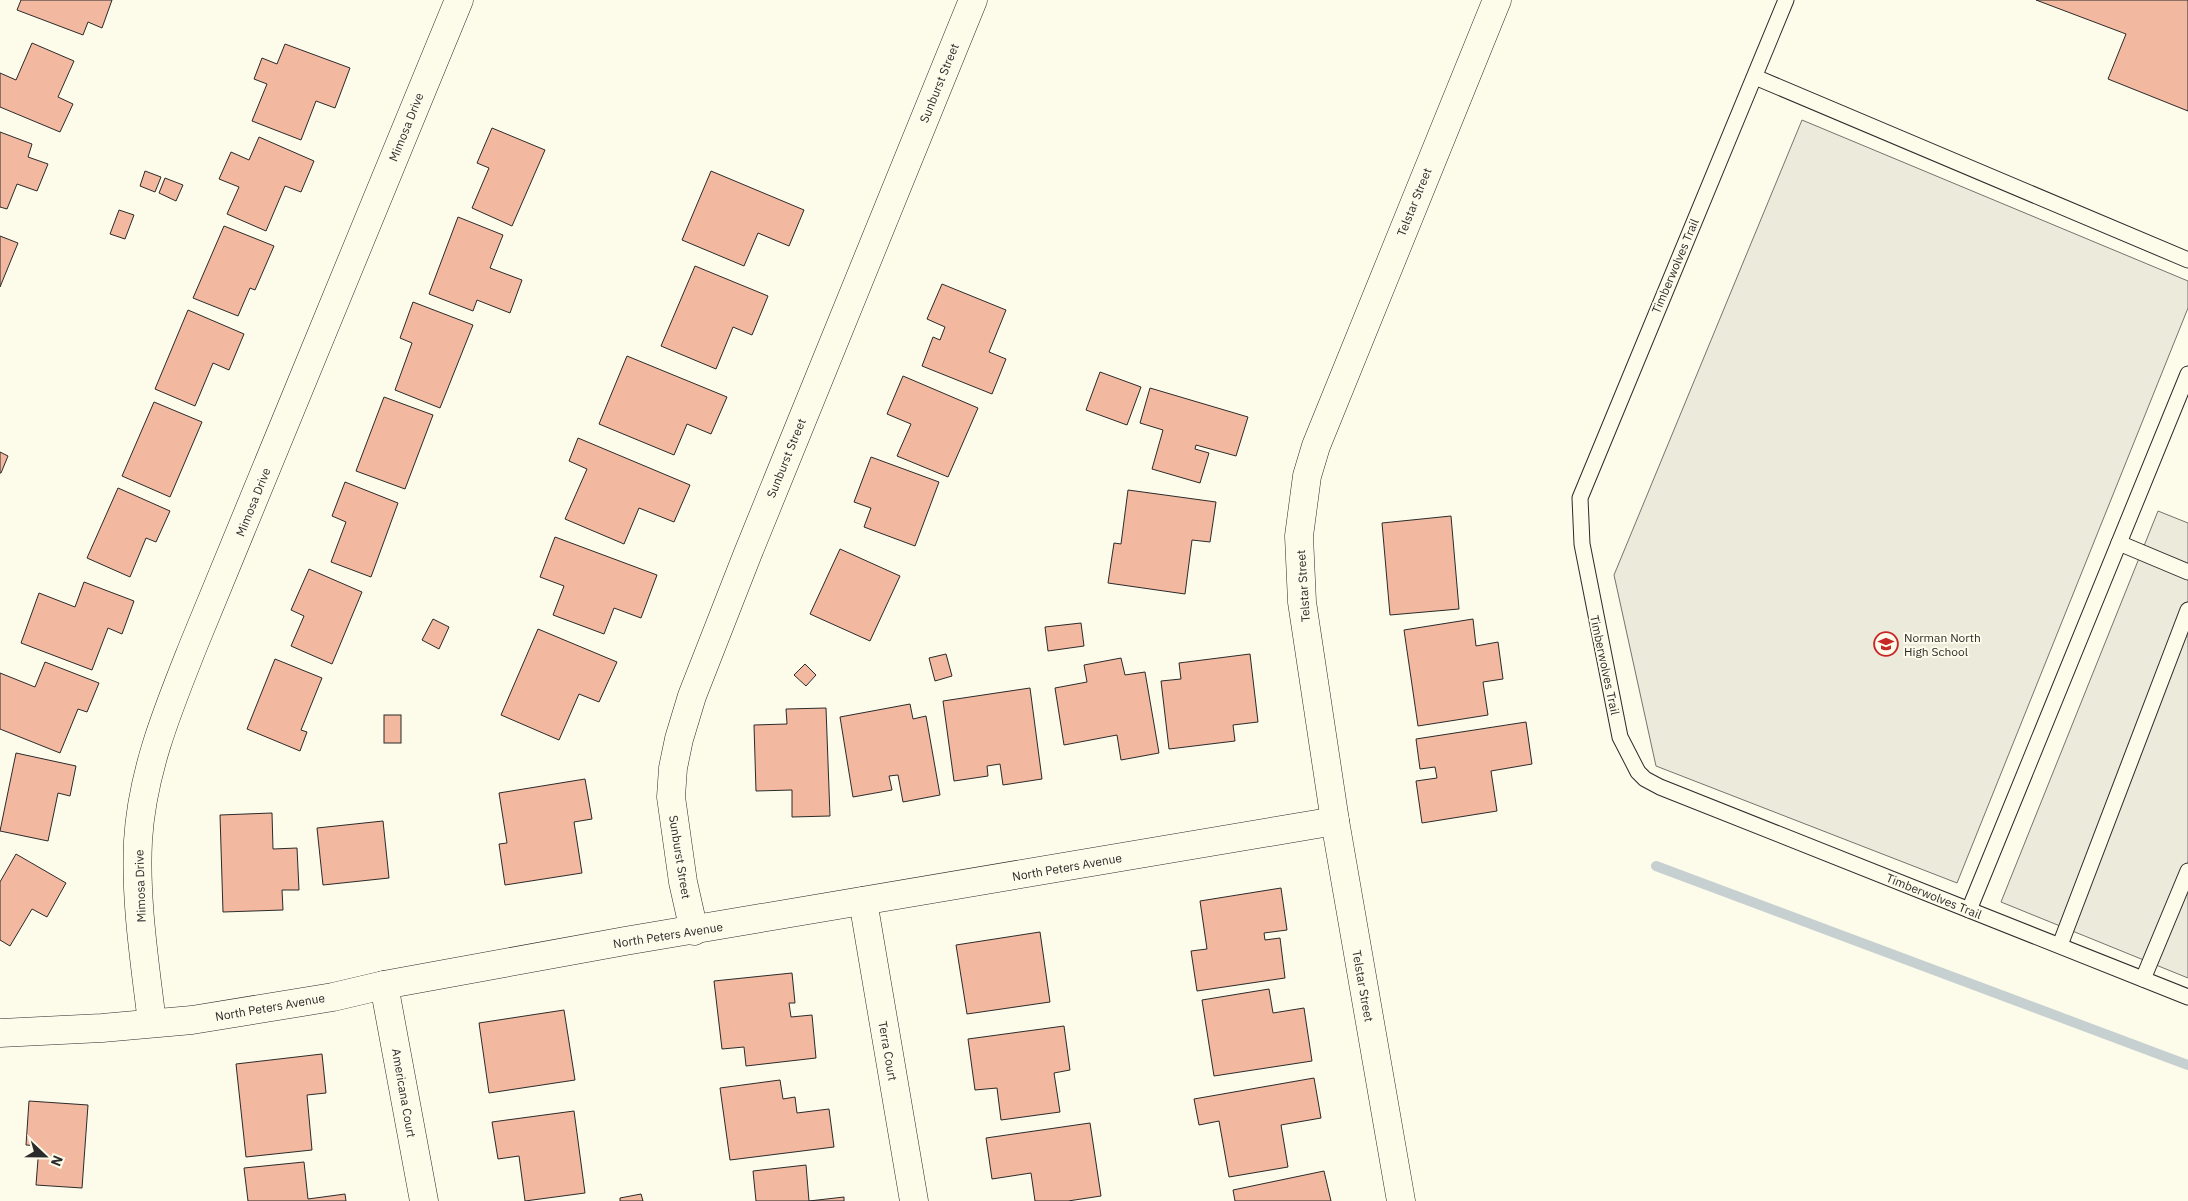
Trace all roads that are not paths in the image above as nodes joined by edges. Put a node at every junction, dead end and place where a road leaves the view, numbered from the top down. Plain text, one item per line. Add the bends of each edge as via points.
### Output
1 (459, 0) edge
2 (973, 0) edge
3 (1497, 0) edge
4 (1786, 0) edge
5 (1754, 77) junction
6 (2188, 260) edge
7 (2188, 374) edge
8 (2119, 544) junction
9 (2188, 572) edge
10 (2188, 610) edge
11 (1335, 821) junction
12 (2188, 871) edge
13 (863, 901) junction
14 (1969, 910) junction
15 (694, 930) junction
16 (2060, 945) junction
17 (2143, 979) junction
18 (384, 985) junction
19 (2188, 997) edge
20 (152, 1023) junction
21 (0, 1033) edge
22 (424, 1201) edge
23 (914, 1201) edge
24 (1401, 1201) edge

1 - 20 street, Mimosa Drive via 194,644 152,758 138,841 139,905
2 - 15 street, Sunburst Street via 748,553 692,696 679,739 671,797 683,882
3 - 11 street, Telstar Street via 1333,402 1307,476 1299,536 1302,602
4 - 5 lane, Timberwolves Trail
5 - 6 lane
5 - 14 lane, Timberwolves Trail via 1580,498 1583,553 1620,738 1638,772 1660,787
7 - 8 lane
8 - 9 lane
8 - 14 lane
10 - 16 lane
11 - 13 street, North Peters Avenue
11 - 24 street, Telstar Street
12 - 17 lane
13 - 15 street, North Peters Avenue
13 - 23 street, Terra Court
14 - 16 lane, Timberwolves Trail
15 - 18 street, North Peters Avenue
16 - 17 lane, Timberwolves Trail
17 - 19 lane, Timberwolves Trail
18 - 20 street, North Peters Avenue via 333,997 192,1020
18 - 22 street, Americana Court
20 - 21 street, North Peters Avenue

